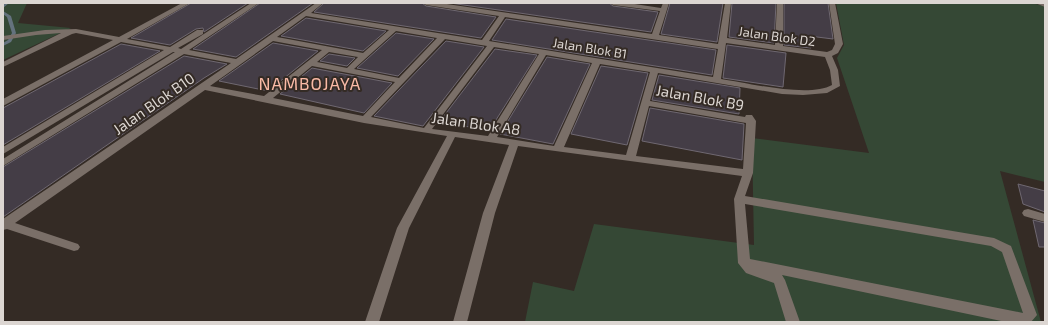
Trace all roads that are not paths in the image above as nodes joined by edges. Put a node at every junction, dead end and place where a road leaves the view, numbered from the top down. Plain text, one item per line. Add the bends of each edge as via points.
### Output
1 (186, 3) edge
2 (246, 3) edge
3 (256, 3) edge
4 (320, 3) edge
5 (426, 3) edge
6 (613, 3) edge
7 (728, 3) edge
8 (780, 3) edge
9 (832, 3) edge
10 (1038, 3) edge
11 (449, 5) edge
12 (1045, 5) edge
13 (665, 7) edge
14 (305, 14) junction
15 (504, 14) junction
16 (395, 28) junction
17 (70, 32) junction
18 (443, 36) junction
19 (655, 37) junction
20 (3, 38) edge
21 (271, 38) junction
22 (120, 40) junction
23 (488, 43) junction
24 (722, 44) junction
25 (780, 48) junction
26 (173, 49) junction
27 (328, 49) junction
28 (183, 51) junction
29 (544, 52) junction
30 (828, 55) junction
31 (364, 56) junction
32 (597, 61) junction
33 (238, 62) junction
34 (310, 63) junction
35 (3, 66) edge
36 (655, 70) junction
37 (348, 71) junction
38 (717, 80) junction
39 (401, 81) junction
40 (203, 87) junction
41 (265, 100) junction
42 (3, 103) edge
43 (645, 103) junction
44 (364, 120) junction
45 (426, 131) junction
46 (452, 135) junction
47 (491, 139) junction
48 (514, 144) junction
49 (558, 149) junction
50 (3, 152) edge
51 (630, 158) junction
52 (3, 163) edge
53 (748, 173) junction
54 (739, 199) junction
55 (1028, 213) dead end
56 (1045, 218) edge
57 (4, 224) edge
58 (74, 247) dead end
59 (744, 262) junction
60 (372, 322) edge
61 (460, 322) edge
62 (793, 322) edge

1 - 22 street
2 - 26 street
3 - 28 street
4 - 14 street, Jalan Blok B10
5 - 11 street, Jalan Blok D2
6 - 13 street
7 - 24 street
8 - 25 street
9 - 30 street via 839,44 835,51
10 - 12 street
11 - 15 street, Jalan Blok D2
13 - 19 street
14 - 16 street, Jalan Blok B1
14 - 21 street, Jalan Blok B10
15 - 19 street, Jalan Blok D2
15 - 23 street
16 - 18 street, Jalan Blok B1
16 - 31 street
17 - 20 street via 47,31
17 - 22 street
17 - 35 street
18 - 23 street, Jalan Blok B1
18 - 39 street
19 - 24 street, Jalan Blok D2
21 - 27 street
21 - 33 street, Jalan Blok B10
22 - 26 street
22 - 42 street
23 - 29 street, Jalan Blok B1
23 - 45 street
24 - 25 street, Jalan Blok D2
24 - 38 street
25 - 30 street, Jalan Blok D2
26 - 28 street
26 - 50 street
27 - 31 street
27 - 34 street
28 - 33 street
28 - 52 street
29 - 32 street, Jalan Blok B1
29 - 47 street
30 - 38 street, Jalan Blok B1 via 836,76 836,86 830,91 782,91
31 - 37 street
32 - 36 street, Jalan Blok B1
32 - 49 street
33 - 40 street, Jalan Blok B10
34 - 37 street
34 - 41 street
36 - 38 street, Jalan Blok B1
36 - 43 street
37 - 39 street
39 - 44 street
40 - 41 street, Jalan Blok A8
40 - 57 street, Jalan Blok B10
41 - 44 street, Jalan Blok A8
43 - 51 street
43 - 53 street, Jalan Blok B9 via 750,119
44 - 45 street, Jalan Blok A8
45 - 46 street, Jalan Blok A8
46 - 47 street, Jalan Blok A8
46 - 60 street via 403,228
47 - 48 street, Jalan Blok A8
48 - 49 street, Jalan Blok A8
48 - 61 street via 489,213
49 - 51 street, Jalan Blok A8
51 - 53 street, Jalan Blok A8
53 - 54 street
54 - 59 street
54 - 59 street via 994,242 1007,249 1030,315 1024,320
55 - 56 street
57 - 58 street
59 - 62 street via 751,270 779,280

